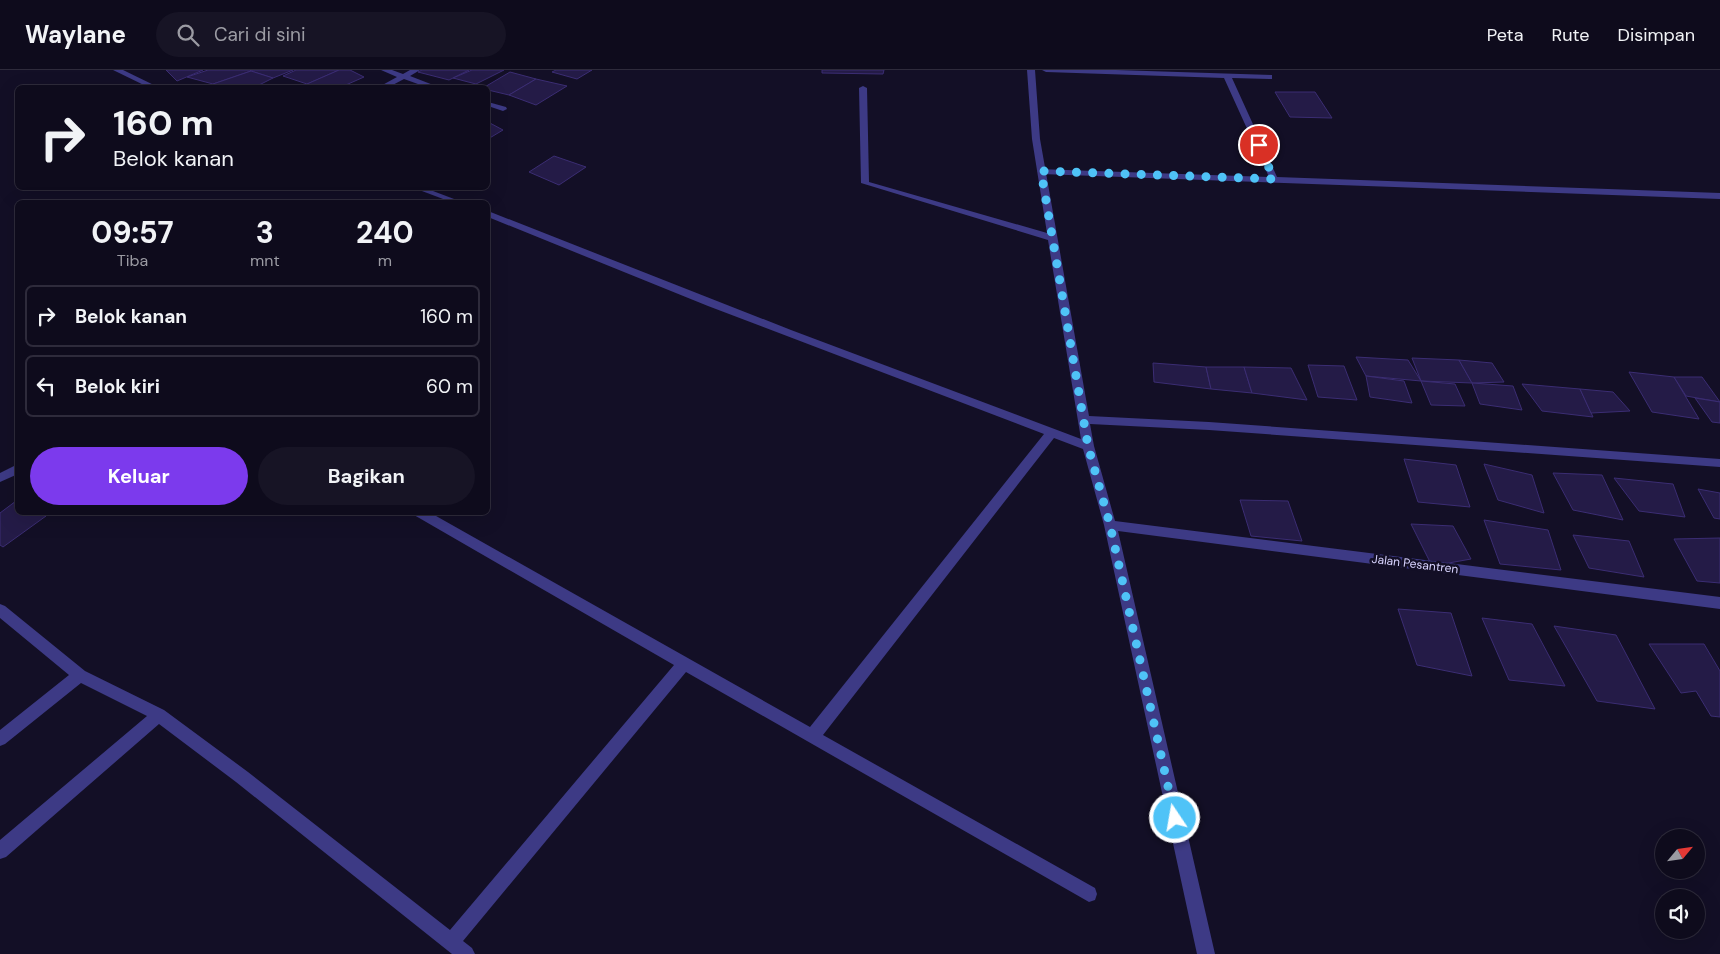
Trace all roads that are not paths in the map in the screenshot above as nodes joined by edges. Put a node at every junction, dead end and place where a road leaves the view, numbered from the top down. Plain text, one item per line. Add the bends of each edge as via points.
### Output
1 (117, 70) edge
2 (385, 70) edge
3 (416, 70) edge
4 (1031, 70) edge
5 (1046, 70) edge
6 (403, 76) junction
7 (1227, 76) junction
8 (1269, 77) dead end
9 (150, 85) edge
10 (386, 85) edge
11 (429, 85) edge
12 (863, 88) dead end
13 (490, 105) edge
14 (503, 110) dead end
15 (1041, 171) junction
16 (1274, 179) junction
17 (424, 190) edge
18 (1720, 196) edge
19 (452, 200) edge
20 (490, 215) edge
21 (1053, 238) junction
22 (1084, 420) junction
23 (1052, 432) junction
24 (1088, 446) junction
25 (1720, 463) edge
26 (15, 470) edge
27 (0, 478) edge
28 (423, 515) edge
29 (1110, 525) junction
30 (1720, 603) edge
31 (0, 610) edge
32 (684, 664) junction
33 (80, 675) junction
34 (159, 715) junction
35 (812, 737) junction
36 (0, 739) edge
37 (0, 851) edge
38 (1088, 894) dead end
39 (451, 942) junction
40 (466, 954) edge
41 (1206, 954) edge

1 - 9 street
2 - 6 street
3 - 6 street
4 - 15 street
5 - 7 street
6 - 10 street
6 - 11 street
7 - 8 street
7 - 16 street
12 - 21 street via 865,183
13 - 14 street
15 - 16 street
15 - 21 street
16 - 18 street
17 - 19 street
20 - 23 street via 648,279
21 - 22 street
22 - 24 street
22 - 25 street
23 - 24 street
23 - 35 street
24 - 29 street
26 - 27 street
28 - 32 street
29 - 30 street, Jalan Pesantren
29 - 41 street
31 - 33 street
32 - 35 street
32 - 39 street
33 - 34 street
33 - 36 street
34 - 37 street
34 - 39 street
35 - 38 street
39 - 40 street

